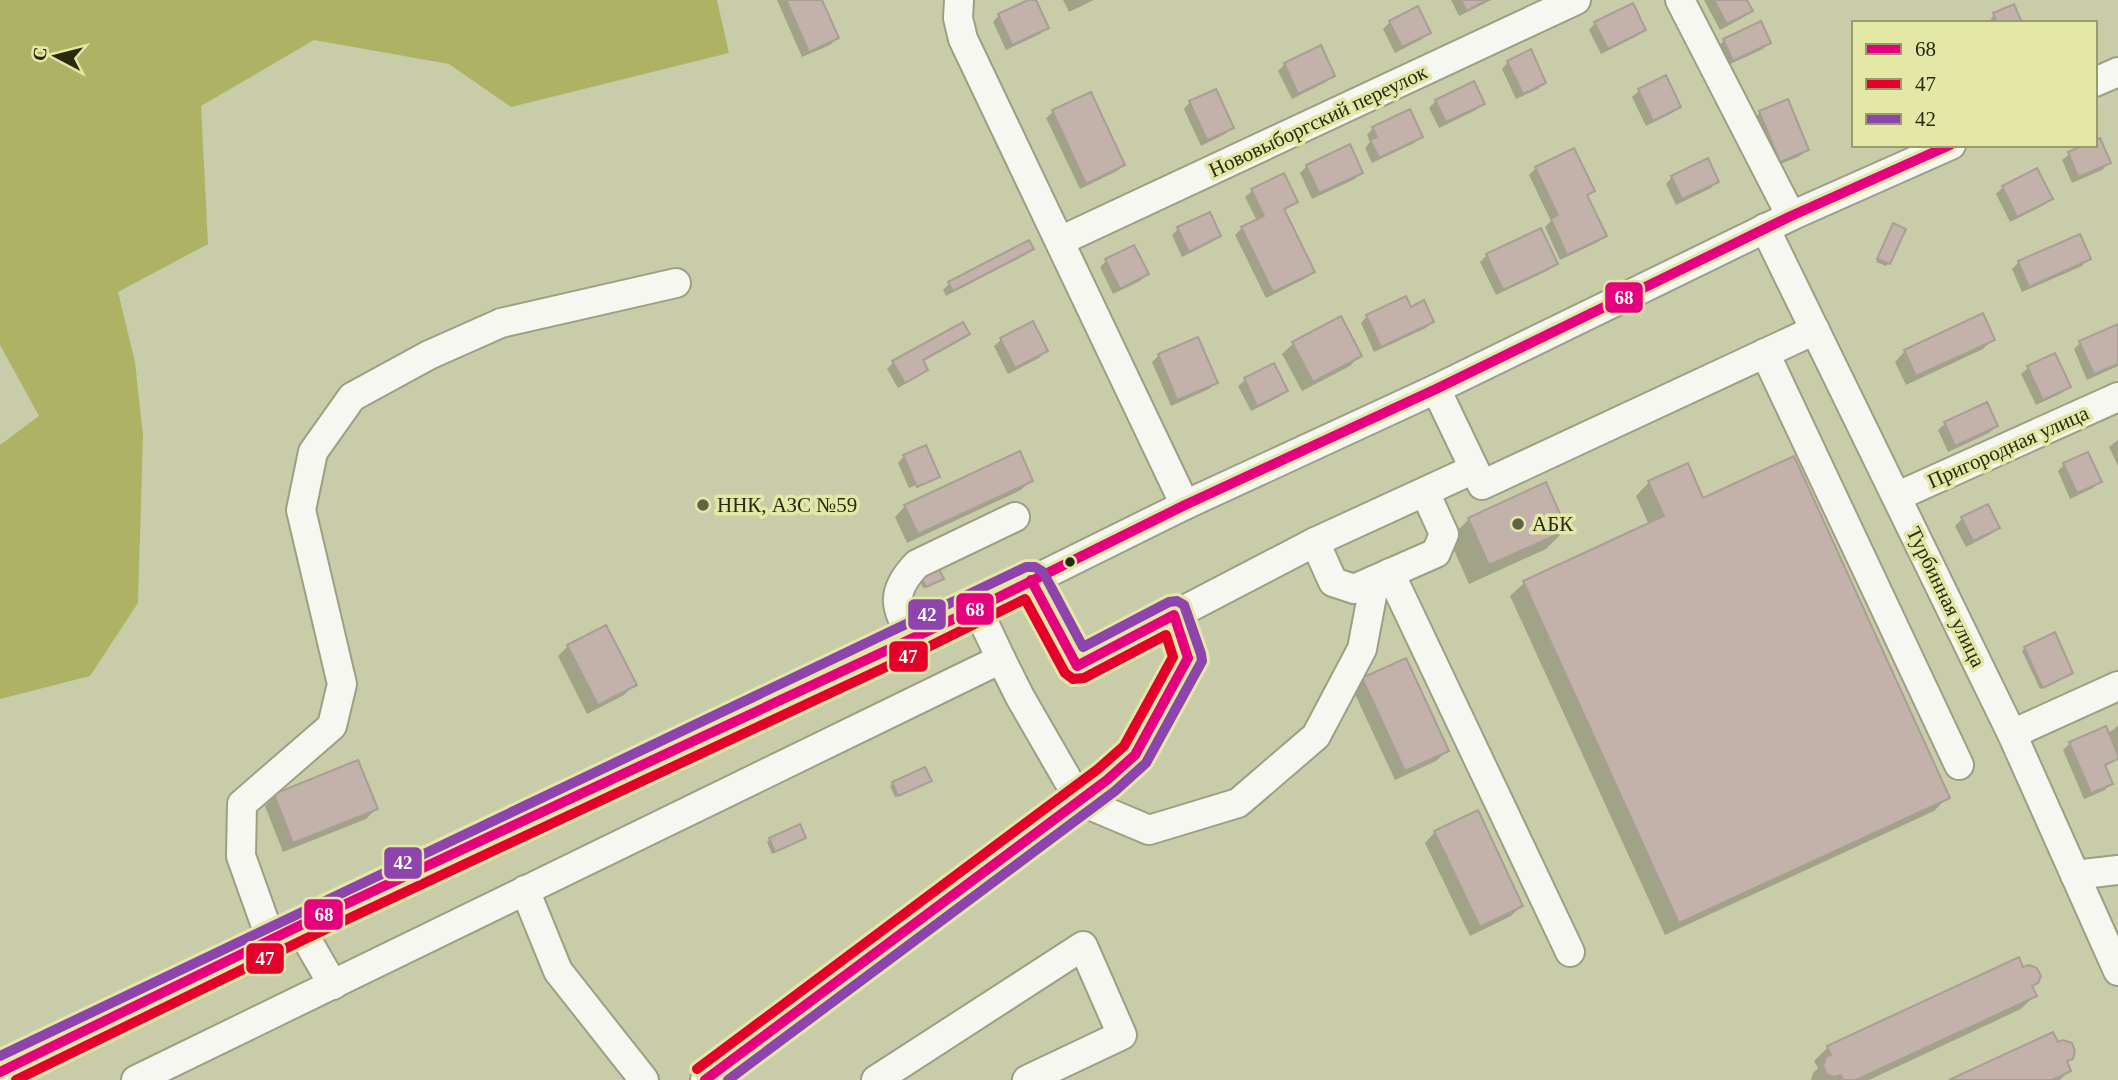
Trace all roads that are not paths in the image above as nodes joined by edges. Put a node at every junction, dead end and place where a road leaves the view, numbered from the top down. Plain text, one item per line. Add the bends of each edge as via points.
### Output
1 (1576, 0) edge
2 (1680, 0) edge
3 (958, 1) edge
4 (2118, 72) edge
5 (2097, 81) edge
6 (1946, 147) edge
7 (1791, 216) junction
8 (1765, 228) junction
9 (1060, 241) junction
10 (676, 283) dead end
11 (1815, 330) junction
12 (1765, 353) junction
13 (1436, 389) junction
14 (2118, 397) edge
15 (1474, 469) junction
16 (1425, 492) junction
17 (1898, 496) junction
18 (1185, 505) junction
19 (1015, 517) dead end
20 (1315, 542) junction
21 (1383, 576) junction
22 (1031, 580) junction
23 (977, 608) junction
24 (1174, 615) junction
25 (914, 638) junction
26 (1001, 659) junction
27 (2118, 685) edge
28 (2012, 734) junction
29 (1959, 765) dead end
30 (1080, 801) junction
31 (2118, 870) edge
32 (2075, 875) junction
33 (525, 890) junction
34 (299, 926) junction
35 (271, 940) junction
36 (1570, 952) dead end
37 (2118, 971) edge
38 (333, 985) junction
39 (0, 1072) edge
40 (136, 1080) edge
41 (644, 1080) edge
42 (705, 1080) edge
43 (876, 1080) edge
44 (1027, 1080) edge

1 - 9 street, Нововыборгский переулок
2 - 7 street
3 - 9 street via 963,39
4 - 5 street
6 - 7 street
7 - 8 street
8 - 11 street, Турбинная улица
8 - 13 street
9 - 18 street
10 - 35 street via 501,323 429,355 352,397 313,453 301,510 341,684 332,726 242,804 241,856
11 - 12 street
11 - 17 street, Турбинная улица
12 - 15 street via 1482,485
12 - 29 street
13 - 15 street
13 - 18 street
14 - 17 street, Пригородная улица
15 - 16 street
16 - 20 street
16 - 21 street via 1444,534 1436,553
17 - 28 street, Турбинная улица
18 - 22 street
19 - 25 street via 917,564 905,576 897,607
20 - 21 street via 1333,582 1354,589
20 - 24 street
21 - 30 street via 1362,649 1316,736 1238,803 1149,830
21 - 36 street
22 - 23 street
22 - 24 street via 1077,666
23 - 25 street
23 - 26 street
24 - 30 street via 1188,658 1135,755
25 - 34 street
26 - 30 street
26 - 33 street
27 - 28 street
28 - 32 street, Турбинная улица
30 - 42 street
31 - 32 street
32 - 37 street, Турбинная улица
33 - 38 street
33 - 41 street via 558,971
34 - 35 street
34 - 38 street
35 - 39 street
38 - 40 street
43 - 44 street via 1083,946 1122,1035

